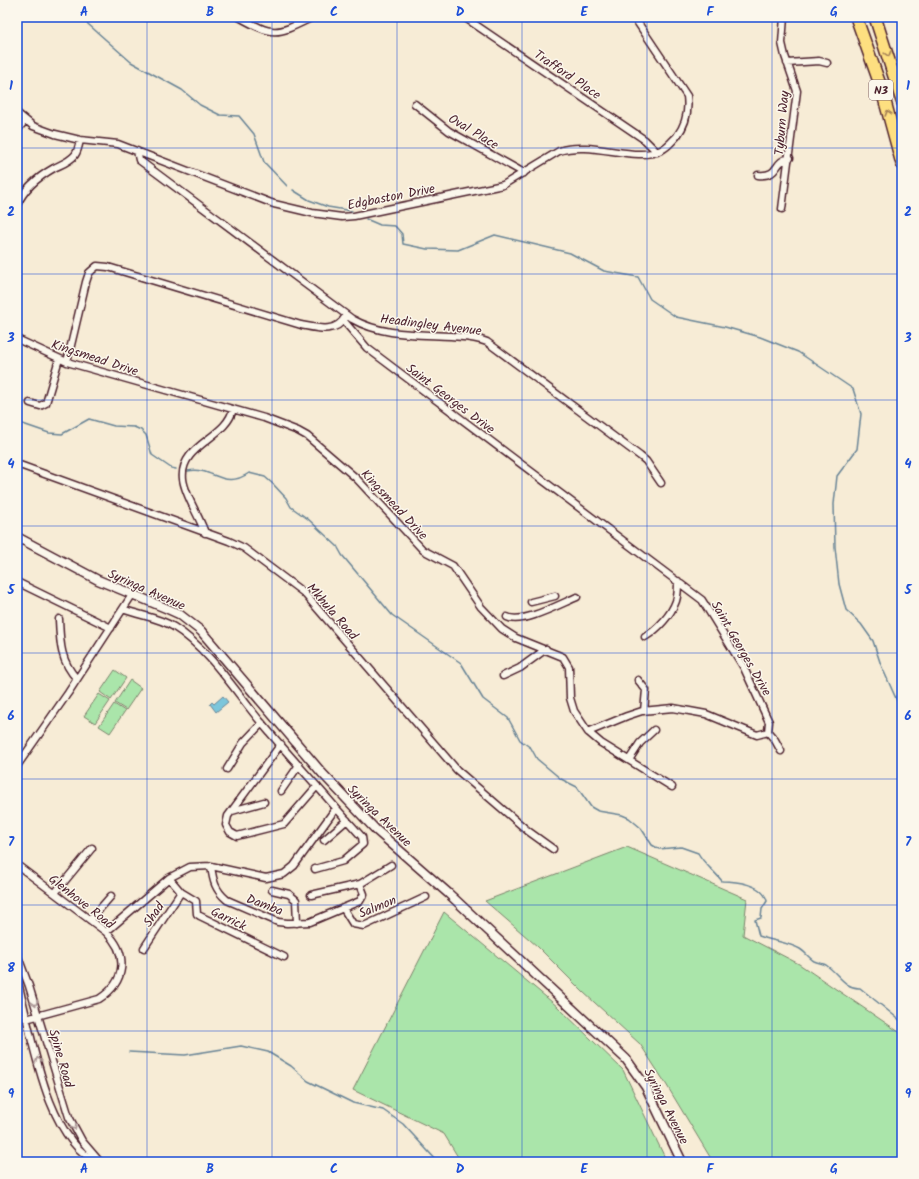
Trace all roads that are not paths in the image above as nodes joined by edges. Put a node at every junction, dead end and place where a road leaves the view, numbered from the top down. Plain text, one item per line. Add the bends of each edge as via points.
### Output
1 (239, 17) edge
2 (313, 17) edge
3 (464, 17) edge
4 (634, 17) edge
5 (784, 17) edge
6 (856, 17) edge
7 (875, 17) edge
8 (787, 62) junction
9 (827, 63) dead end
10 (902, 101) edge
11 (416, 104) dead end
12 (17, 113) edge
13 (26, 121) junction
14 (17, 130) edge
15 (80, 140) junction
16 (137, 151) junction
17 (657, 152) junction
18 (790, 158) junction
19 (902, 164) edge
20 (524, 173) junction
21 (758, 175) dead end
22 (17, 205) edge
23 (782, 209) dead end
24 (345, 317) junction
25 (17, 339) edge
26 (59, 359) junction
27 (67, 362) junction
28 (30, 403) dead end
29 (233, 409) junction
30 (17, 464) edge
31 (661, 483) dead end
32 (205, 533) junction
33 (17, 537) edge
34 (17, 582) edge
35 (678, 582) junction
36 (132, 595) junction
37 (555, 596) dead end
38 (577, 597) dead end
39 (531, 602) dead end
40 (123, 609) junction
41 (507, 617) dead end
42 (59, 619) dead end
43 (111, 628) junction
44 (645, 637) dead end
45 (546, 649) junction
46 (503, 676) dead end
47 (77, 679) junction
48 (638, 680) dead end
49 (644, 711) junction
50 (580, 722) junction
51 (262, 723) junction
52 (602, 726) junction
53 (654, 730) dead end
54 (588, 732) junction
55 (768, 732) junction
56 (601, 743) junction
57 (281, 744) junction
58 (781, 751) dead end
59 (629, 760) junction
60 (17, 765) edge
61 (299, 765) junction
62 (227, 769) dead end
63 (317, 786) junction
64 (672, 787) dead end
65 (281, 791) dead end
66 (264, 802) dead end
67 (336, 808) junction
68 (232, 811) junction
69 (347, 820) junction
70 (324, 840) dead end
71 (92, 848) dead end
72 (553, 849) dead end
73 (17, 865) edge
74 (391, 865) dead end
75 (211, 866) junction
76 (315, 870) dead end
77 (169, 878) junction
78 (360, 884) junction
79 (272, 890) dead end
80 (181, 892) junction
81 (55, 893) junction
82 (311, 895) dead end
83 (111, 896) dead end
84 (426, 897) dead end
85 (343, 908) junction
86 (90, 920) junction
87 (297, 923) junction
88 (106, 932) junction
89 (144, 948) dead end
90 (17, 954) edge
91 (284, 957) dead end
92 (17, 979) edge
93 (39, 1016) junction
94 (26, 1019) junction
95 (56, 1076) junction
96 (43, 1079) junction
97 (99, 1162) edge
98 (682, 1162) edge

1 - 2 street via 262,30 278,32
3 - 17 street, Trafford Place via 645,140
4 - 17 street via 680,83 688,103 685,122 679,133 666,147
5 - 8 street, Tyburn Way via 782,43
19 -> 6 highway, N3 via 881,87
7 -> 10 highway, N3
8 - 9 street
8 - 18 street, Tyburn Way via 797,91
11 - 20 street, Oval Place via 449,130
12 - 13 street, Edgbaston Drive
13 - 14 street
13 - 15 street, Edgbaston Drive via 43,131
15 - 16 street, Edgbaston Drive via 112,142
15 - 22 street via 72,158 34,182
16 - 20 street, Edgbaston Drive via 274,204 342,217 489,189 503,185
16 - 24 street, Headingley Avenue via 140,160
17 - 20 street, Edgbaston Drive via 641,154 589,147 569,148 559,151
18 - 21 street via 782,160 771,174
18 - 23 street, Tyburn Way
24 - 27 street via 339,326 332,329 295,324 108,267 96,266 89,273 86,282
24 - 31 street, Headingley Avenue via 386,332 471,338 487,342 640,456
24 - 35 street, Saint Georges Drive via 367,348
25 - 26 street, Kingsmead Drive
26 - 27 street, Kingsmead Drive
26 - 28 street via 46,403 40,406
27 - 29 street, Kingsmead Drive
29 - 32 street via 227,422 189,457 184,469 184,485
29 - 45 street, Kingsmead Drive via 298,431 314,442 356,478 423,550 453,566 481,607 496,623 516,638
30 - 32 street, Mkhula Road
32 - 72 street, Mkhula Road via 244,548 304,593 457,770
33 - 36 street, Syringa Avenue
34 - 43 street
35 - 44 street via 673,606 660,626
35 - 55 street, Saint Georges Drive via 702,600 722,631 759,698 769,722
36 - 40 street
36 - 98 street, Syringa Avenue via 179,614 201,631 322,773 376,830 448,893 617,1050 646,1087
37 - 39 street
38 - 41 street via 529,616 516,619
40 - 43 street
40 - 51 street via 158,618 188,637 214,664
42 - 47 street via 62,655
43 - 47 street
45 - 46 street via 520,668
45 - 50 street, Kingsmead Drive via 566,661 570,698
47 - 60 street
48 - 49 street via 646,690
49 - 52 street
49 - 55 street via 686,709 706,714 758,735
50 - 52 street via 588,727
50 - 54 street, Kingsmead Drive
51 - 57 street
51 - 62 street via 243,743
52 - 54 street
52 - 56 street via 596,734
53 - 59 street via 640,743
54 - 56 street, Kingsmead Drive
55 - 58 street, Saint Georges Drive
56 - 59 street, Kingsmead Drive
57 - 61 street
57 - 68 street
59 - 64 street, Kingsmead Drive
61 - 63 street
61 - 65 street
63 - 67 street
63 - 68 street via 284,824 237,836 230,832 226,824
66 - 68 street
67 - 69 street
67 - 75 street via 294,866 284,874 266,878
69 - 70 street
69 - 76 street via 364,839 363,844 343,862
71 - 81 street
73 - 81 street, Glenhove Road
74 - 78 street
75 - 77 street via 190,867
75 - 87 street, Damba via 215,888 227,900 278,922
77 - 80 street, Garrick
77 - 88 street
78 - 82 street
78 - 85 street, Damba via 363,897 360,901
79 - 87 street via 289,894 296,900
80 - 89 street, Shad
80 - 91 street, Garrick via 196,901 200,916
81 - 86 street, Glenhove Road
83 - 86 street
84 - 85 street, Salmon via 364,926 353,924
85 - 87 street, Damba via 310,922
86 - 88 street, Glenhove Road
88 - 93 street, Glenhove Road via 115,941 122,962 117,983 99,999
90 -> 93 street, Spine Road
92 - 94 street, Spine Road
93 - 94 street, Glenhove Road
93 - 95 street, Spine Road
96 -> 94 street, Spine Road
95 - 96 street
95 -> 97 street, Spine Road via 74,1129
96 - 97 street, Spine Road via 50,1105 60,1125 76,1147

